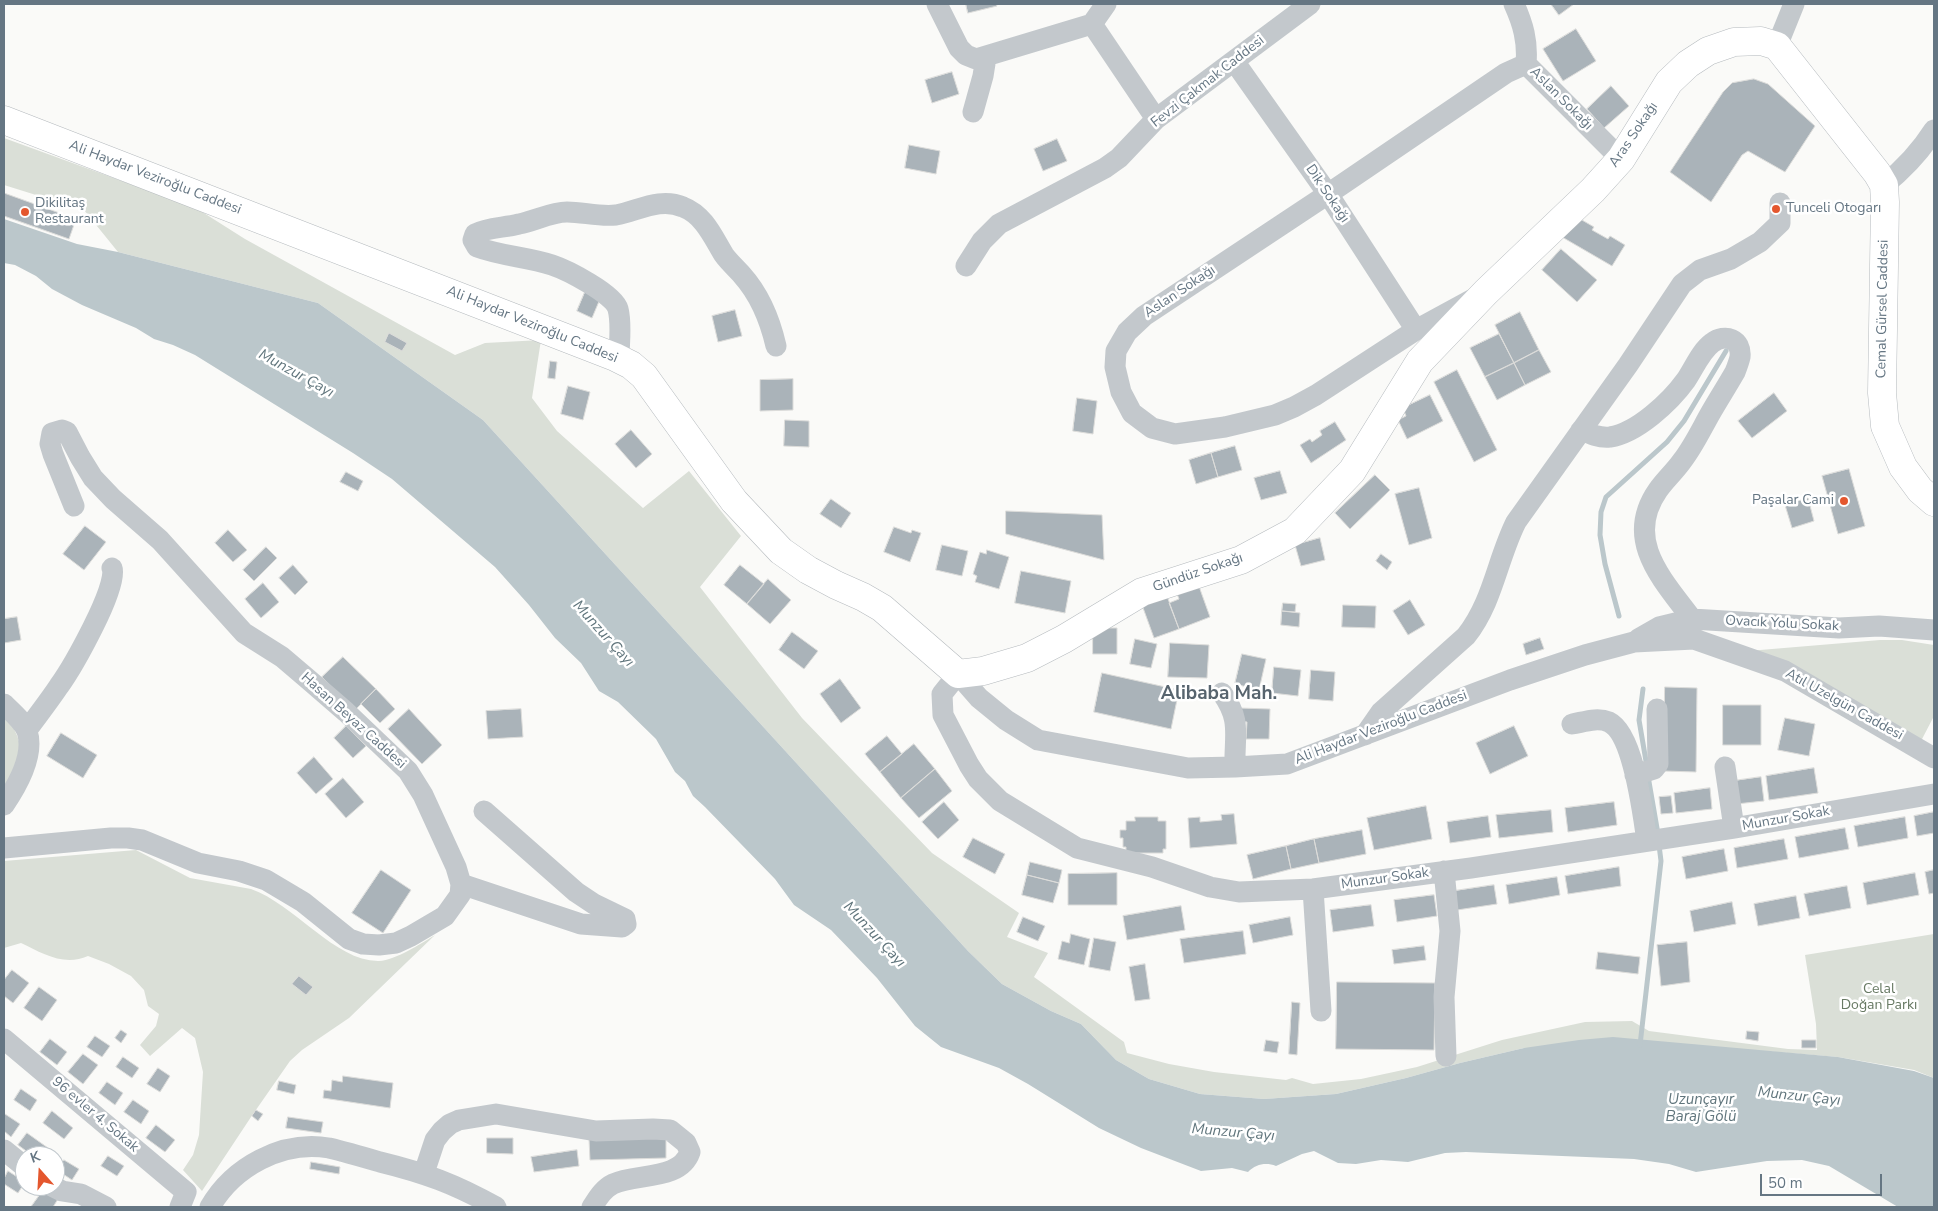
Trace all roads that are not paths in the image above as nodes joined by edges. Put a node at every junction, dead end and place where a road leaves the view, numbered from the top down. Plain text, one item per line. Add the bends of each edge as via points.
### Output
1 (938, 4) edge
2 (1106, 4) edge
3 (1310, 4) edge
4 (1514, 4) edge
5 (1794, 4) edge
6 (1092, 24) junction
7 (1778, 46) junction
8 (986, 57) junction
9 (1234, 61) junction
10 (1526, 64) junction
11 (973, 112) dead end
12 (1156, 119) junction
13 (4, 120) edge
14 (1934, 130) edge
15 (1621, 159) junction
16 (1884, 185) junction
17 (1328, 194) junction
18 (1780, 203) dead end
19 (966, 266) dead end
20 (1486, 292) junction
21 (1416, 330) junction
22 (776, 346) dead end
23 (619, 359) junction
24 (1581, 430) junction
25 (1934, 502) edge
26 (74, 506) dead end
27 (112, 568) dead end
28 (1692, 619) junction
29 (1934, 630) edge
30 (1634, 642) junction
31 (958, 674) junction
32 (1222, 694) dead end
33 (4, 704) edge
34 (1657, 709) dead end
35 (1572, 724) dead end
36 (27, 730) junction
37 (1365, 735) junction
38 (1934, 758) edge
39 (1235, 767) junction
40 (1725, 767) dead end
41 (1644, 772) junction
42 (1934, 794) edge
43 (4, 805) edge
44 (484, 811) dead end
45 (1734, 828) junction
46 (1647, 841) junction
47 (4, 848) edge
48 (1444, 871) junction
49 (462, 884) junction
50 (1313, 889) junction
51 (1321, 1011) dead end
52 (4, 1039) edge
53 (1446, 1056) dead end
54 (4, 1150) edge
55 (15, 1159) edge
56 (424, 1173) junction
57 (65, 1191) edge
58 (183, 1200) edge
59 (106, 1207) edge
60 (210, 1207) edge
61 (496, 1207) edge
62 (592, 1207) edge

1 - 8 street via 959,48 976,59
2 - 6 street
3 - 9 street, Fevzi Çakmak Caddesi
4 - 10 street via 1526,40
5 - 7 street
6 - 8 street
6 - 12 street
7 - 15 main road, Aras Sokağı via 1761,41 1734,42 1708,51 1688,64 1669,82
7 - 16 main road
8 - 11 street
9 - 12 street, Fevzi Çakmak Caddesi
9 - 17 street, Dik Sokağı
10 - 15 street, Aslan Sokağı
10 - 17 street, Aslan Sokağı via 1506,73
12 - 19 street, Fevzi Çakmak Caddesi via 1106,168 998,224
13 - 23 main road, Ali Haydar Veziroğlu Caddesi
14 - 16 street via 1902,171
15 - 20 main road, Aras Sokağı
16 - 25 main road, Cemal Gürsel Caddesi via 1882,393 1885,426 1903,467 1920,490
17 - 21 street, Dik Sokağı
17 - 21 street, Aslan Sokağı via 1144,316 1127,332 1116,351 1115,367 1121,392 1132,413 1152,428 1175,434 1276,415 1316,396
18 - 24 street via 1780,223 1760,242 1731,260 1700,270 1682,284
20 - 21 street, Aslan Sokağı
20 - 31 main road, Gündüz Sokağı via 1420,361 1352,471 1295,531 1241,560 1142,592 1027,658 983,671
22 - 23 street via 766,313 755,293 724,256 703,222 683,206 656,204 602,216 564,212 475,234 473,240 477,247 553,265 600,290 616,303
23 - 31 main road, Ali Haydar Veziroğlu Caddesi via 644,376 734,501 781,551 836,586 882,608
24 - 28 street via 1592,436 1610,437 1626,431 1664,405 1711,344 1728,337 1738,345 1740,356 1735,372 1682,461 1657,491 1644,523 1649,556
24 - 37 street via 1516,522 1476,623 1466,636 1381,712
26 - 49 street, Hasan Beyaz Caddesi via 50,444 52,432 67,432 85,467 99,484 160,540 244,633 309,680 408,772 423,795
27 - 36 street via 112,582 92,629 61,685
28 - 29 street, Ovacık Yolu Sokak
28 - 30 street, Ovacık Yolu Sokak via 1659,627
30 - 37 street, Ali Haydar Veziroğlu Caddesi via 1510,680
30 - 38 street, Atıl Uzelgün Caddesi via 1694,639 1785,671
31 - 39 street, Ali Haydar Veziroğlu Caddesi via 979,698 1038,740 1188,768
31 - 50 street, Munzur Sokak via 942,694 943,715 978,779 1000,801 1077,848 1152,867 1210,887 1239,892
32 - 39 street via 1233,710 1235,720
33 - 36 street
34 - 41 street via 1658,762
35 - 41 street via 1603,720 1615,726
36 - 43 street via 29,741 23,770
37 - 39 street, Ali Haydar Veziroğlu Caddesi via 1287,764
40 - 45 street
41 - 46 street
42 - 45 street, Munzur Sokak
44 - 49 street via 576,892 625,919 626,924 622,928 581,924
45 - 46 street, Munzur Sokak
46 - 48 street, Munzur Sokak
47 - 49 street via 111,838 142,840 198,864 239,871 266,880 302,902 349,939 363,944 396,942 432,925 454,905
48 - 50 street, Munzur Sokak
48 - 53 street via 1450,931 1444,997
50 - 51 street
52 - 58 street, 96 evler 4. Sokak
54 - 55 street
56 - 60 street via 327,1148 298,1148 256,1161 234,1178
56 - 61 street via 467,1190
56 - 62 street via 435,1140 442,1130 459,1120 478,1116 496,1114 596,1131 670,1130 686,1143 690,1152 688,1161 669,1172 612,1184
57 - 59 street via 81,1194

